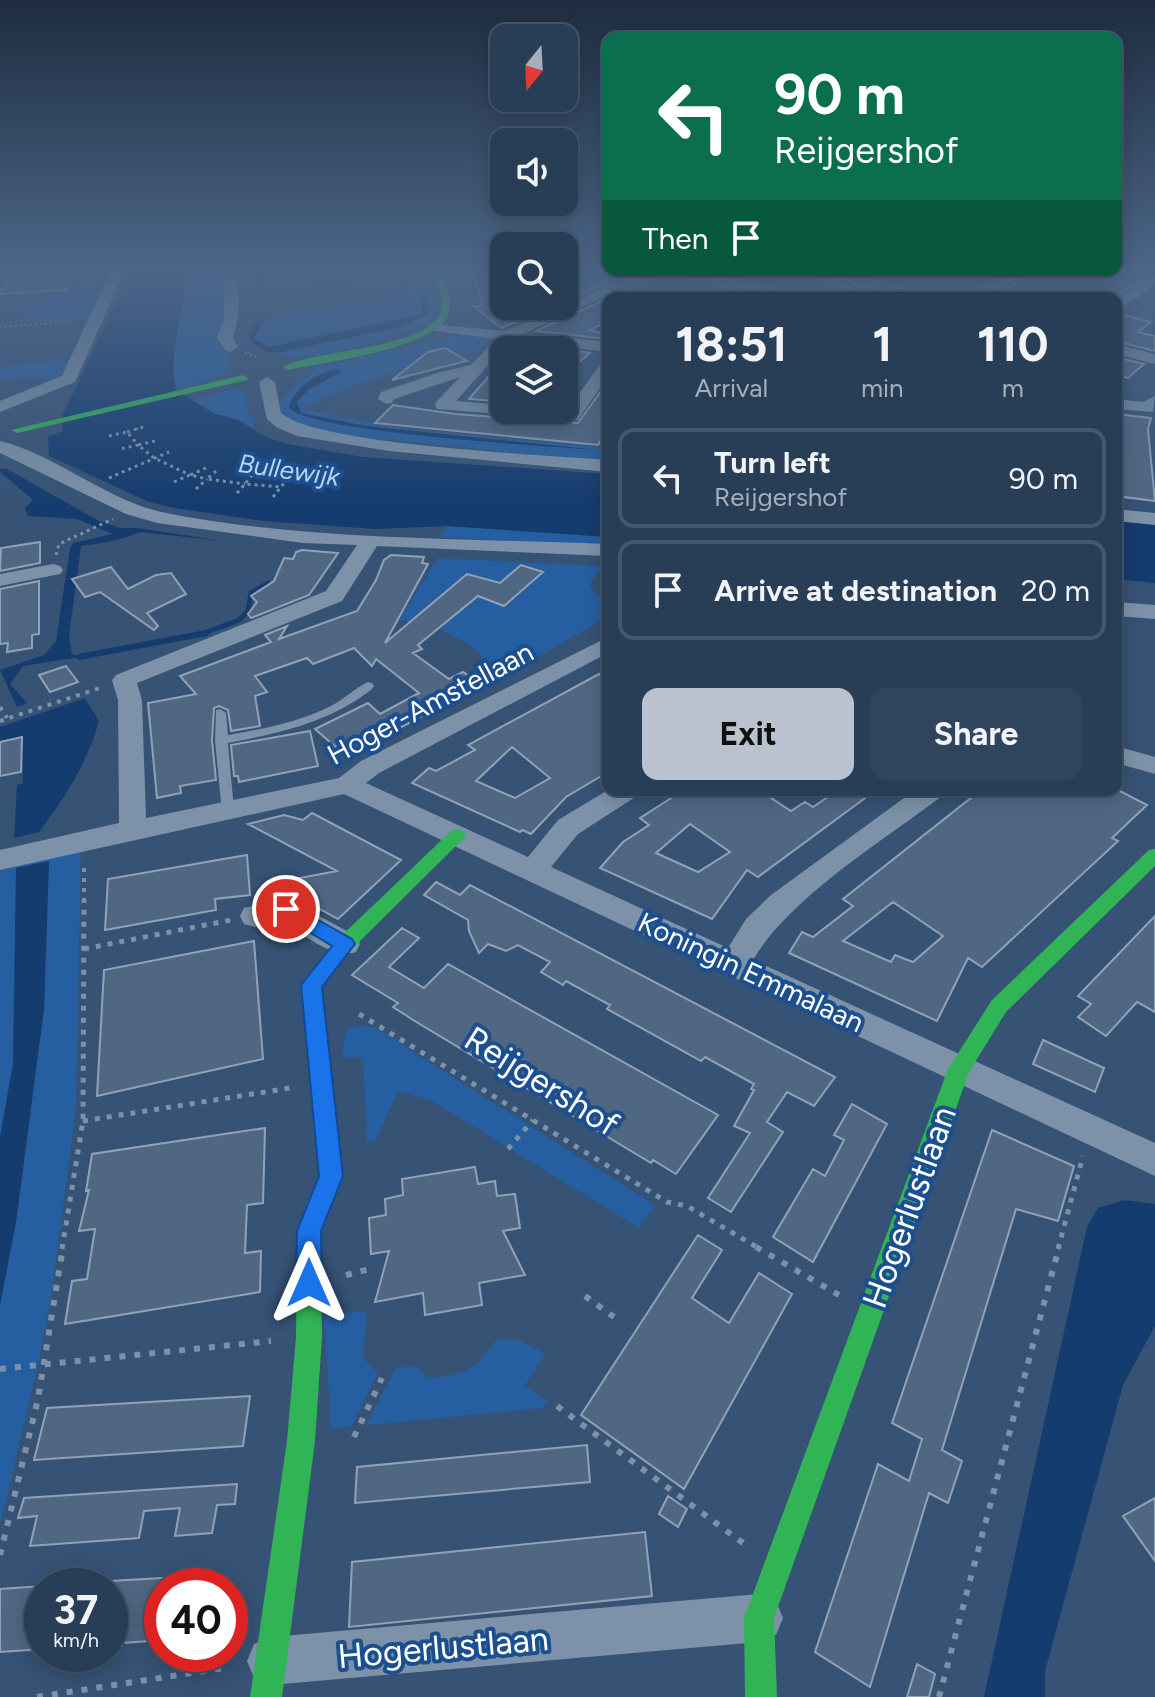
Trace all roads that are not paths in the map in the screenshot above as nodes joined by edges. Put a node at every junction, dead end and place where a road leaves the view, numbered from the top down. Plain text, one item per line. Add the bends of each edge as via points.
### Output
1 (83, 349) edge
2 (234, 349) edge
3 (354, 349) edge
4 (495, 349) edge
5 (1122, 351) edge
6 (1155, 359) edge
7 (262, 367) junction
8 (476, 369) junction
9 (602, 374) edge
10 (267, 382) junction
11 (1129, 388) dead end
12 (429, 403) junction
13 (1122, 404) edge
14 (1153, 404) edge
15 (0, 407) edge
16 (578, 408) edge
17 (490, 409) edge
18 (8, 426) edge
19 (0, 444) edge
20 (602, 465) edge
21 (1122, 516) edge
22 (1155, 519) edge
23 (370, 541) junction
24 (602, 550) edge
25 (53, 570) road end
26 (0, 580) edge
27 (1122, 609) edge
28 (1155, 612) edge
29 (602, 647) edge
30 (368, 686) dead end
31 (220, 713) dead end
32 (221, 740) junction
33 (1122, 756) edge
34 (1155, 766) edge
35 (347, 785) junction
36 (618, 796) edge
37 (925, 796) edge
38 (227, 810) junction
39 (133, 829) junction
40 (457, 835) junction
41 (1155, 855) edge
42 (0, 860) edge
43 (533, 870) junction
44 (255, 916) road end
45 (345, 944) junction
46 (735, 963) junction
47 (959, 1069) junction
48 (1155, 1160) edge
49 (759, 1618) junction
50 (268, 1679) edge
51 (761, 1697) edge

1 - 15 street via 69,379
2 - 7 street
3 - 7 street
4 - 8 street
5 - 6 street
7 - 10 street
7 - 10 street via 290,370
7 - 18 street via 190,390 52,422
8 - 12 street
8 - 12 street via 386,399
9 - 16 street
10 - 20 street via 273,415 303,432 389,446
11 - 14 street
12 - 17 street
13 - 14 street
18 - 19 street via 12,438
19 - 23 street via 133,510 164,519
21 - 22 street
23 - 24 street
23 - 39 street via 334,596 124,680 130,700
25 - 26 street
27 - 28 street
29 - 35 street, Hoger-Amstellaan via 370,767
30 - 32 lane via 355,698 296,726
31 - 32 lane
32 - 38 lane
33 - 34 street
35 - 38 street, Hoger-Amstellaan
35 - 40 street, Koningin Emmalaan
36 - 43 street via 568,827
37 - 46 street via 781,903 757,927
38 - 39 street, Hoger-Amstellaan
39 - 42 street, Hoger-Amstellaan
40 - 43 street, Koningin Emmalaan
40 - 45 street
41 - 47 street, Hogerlustlaan via 999,1006
43 - 46 street, Koningin Emmalaan
44 - 45 street via 286,909
45 - 50 street via 311,985 331,1176 309,1231 309,1337 301,1441
46 - 47 street, Koningin Emmalaan
47 - 48 street, Koningin Emmalaan
47 - 49 street, Hogerlustlaan
49 - 50 street, Hogerlustlaan
49 - 51 street, Hogerlustlaan

